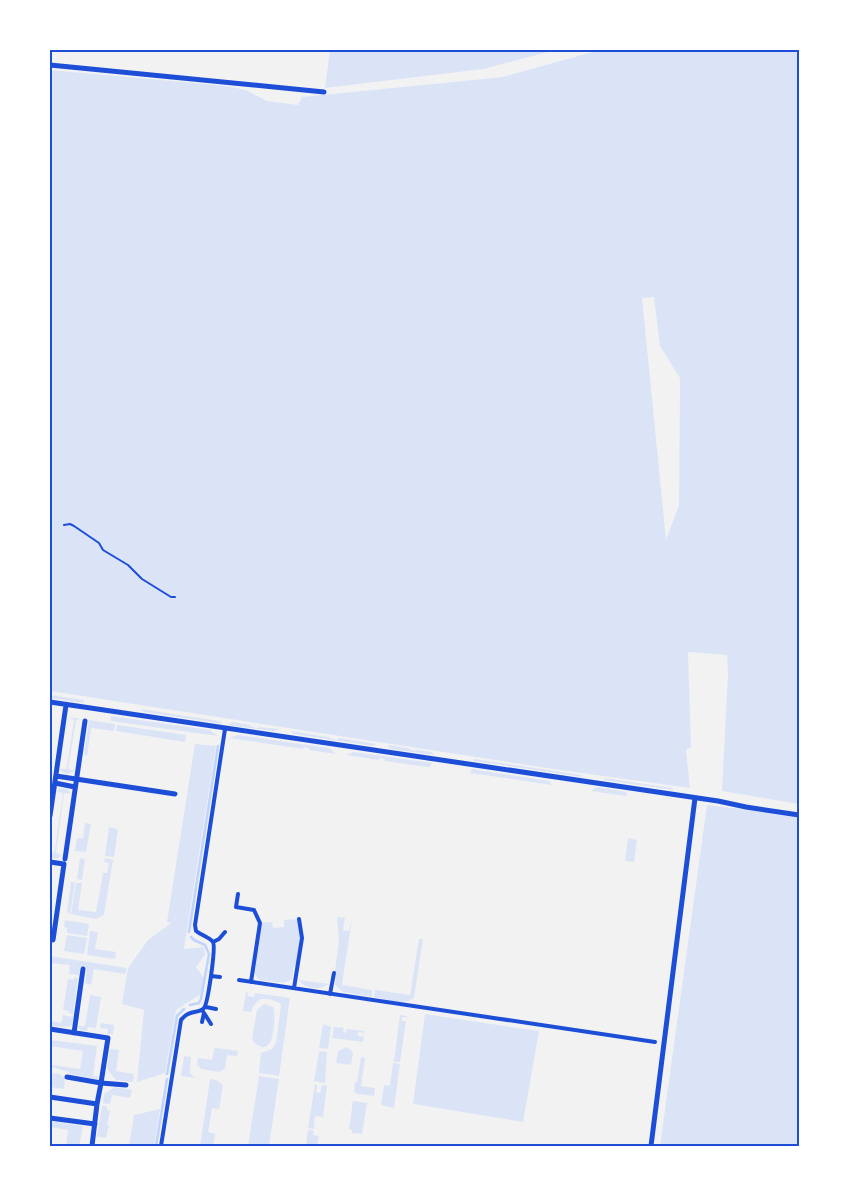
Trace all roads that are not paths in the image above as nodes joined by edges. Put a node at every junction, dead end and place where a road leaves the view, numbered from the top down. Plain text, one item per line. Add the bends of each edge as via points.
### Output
1 (50, 65) edge
2 (324, 92) dead end
3 (50, 702) edge
4 (66, 705) junction
5 (85, 721) dead end
6 (225, 729) junction
7 (80, 757) junction
8 (86, 758) dead end
9 (56, 776) junction
10 (76, 779) junction
11 (53, 786) edge
12 (75, 786) junction
13 (175, 794) dead end
14 (695, 798) junction
15 (799, 815) edge
16 (50, 816) edge
17 (64, 859) dead end
18 (50, 862) edge
19 (238, 894) dead end
20 (299, 919) dead end
21 (225, 932) dead end
22 (53, 940) dead end
23 (213, 942) junction
24 (83, 969) dead end
25 (334, 973) dead end
26 (210, 976) junction
27 (220, 977) dead end
28 (239, 980) dead end
29 (251, 982) junction
30 (294, 988) junction
31 (330, 994) junction
32 (206, 1007) junction
33 (216, 1008) dead end
34 (203, 1012) junction
35 (202, 1022) dead end
36 (211, 1024) dead end
37 (50, 1029) edge
38 (74, 1033) junction
39 (655, 1042) dead end
40 (67, 1078) dead end
41 (101, 1082) junction
42 (126, 1085) dead end
43 (50, 1097) edge
44 (98, 1104) junction
45 (50, 1118) edge
46 (95, 1124) junction
47 (92, 1146) edge
48 (162, 1146) edge
49 (651, 1146) edge

1 - 2 street
3 - 4 street
4 - 6 street
4 - 9 street
5 - 7 street
6 - 14 street
6 - 23 street via 195,925 196,931
7 - 8 street
7 - 10 street
9 - 10 street
9 - 11 street
10 - 12 street
10 - 13 street
11 - 12 street
11 - 16 street
12 - 17 street
14 - 15 street
14 - 49 street
18 - 22 street via 64,864
19 - 29 street via 236,907 254,910 260,923
20 - 30 street via 302,938
21 - 23 street
23 - 26 street via 215,948
24 - 38 street
25 - 31 street
26 - 27 street
26 - 32 street
28 - 29 street
29 - 30 street
30 - 31 street
31 - 39 street
32 - 33 street
32 - 34 street
34 - 35 street
34 - 36 street
34 - 48 street via 185,1014 181,1020
37 - 38 street
38 - 41 street via 108,1038
40 - 41 street
41 - 42 street
41 - 44 street
43 - 44 street
44 - 46 street
45 - 46 street
46 - 47 street

